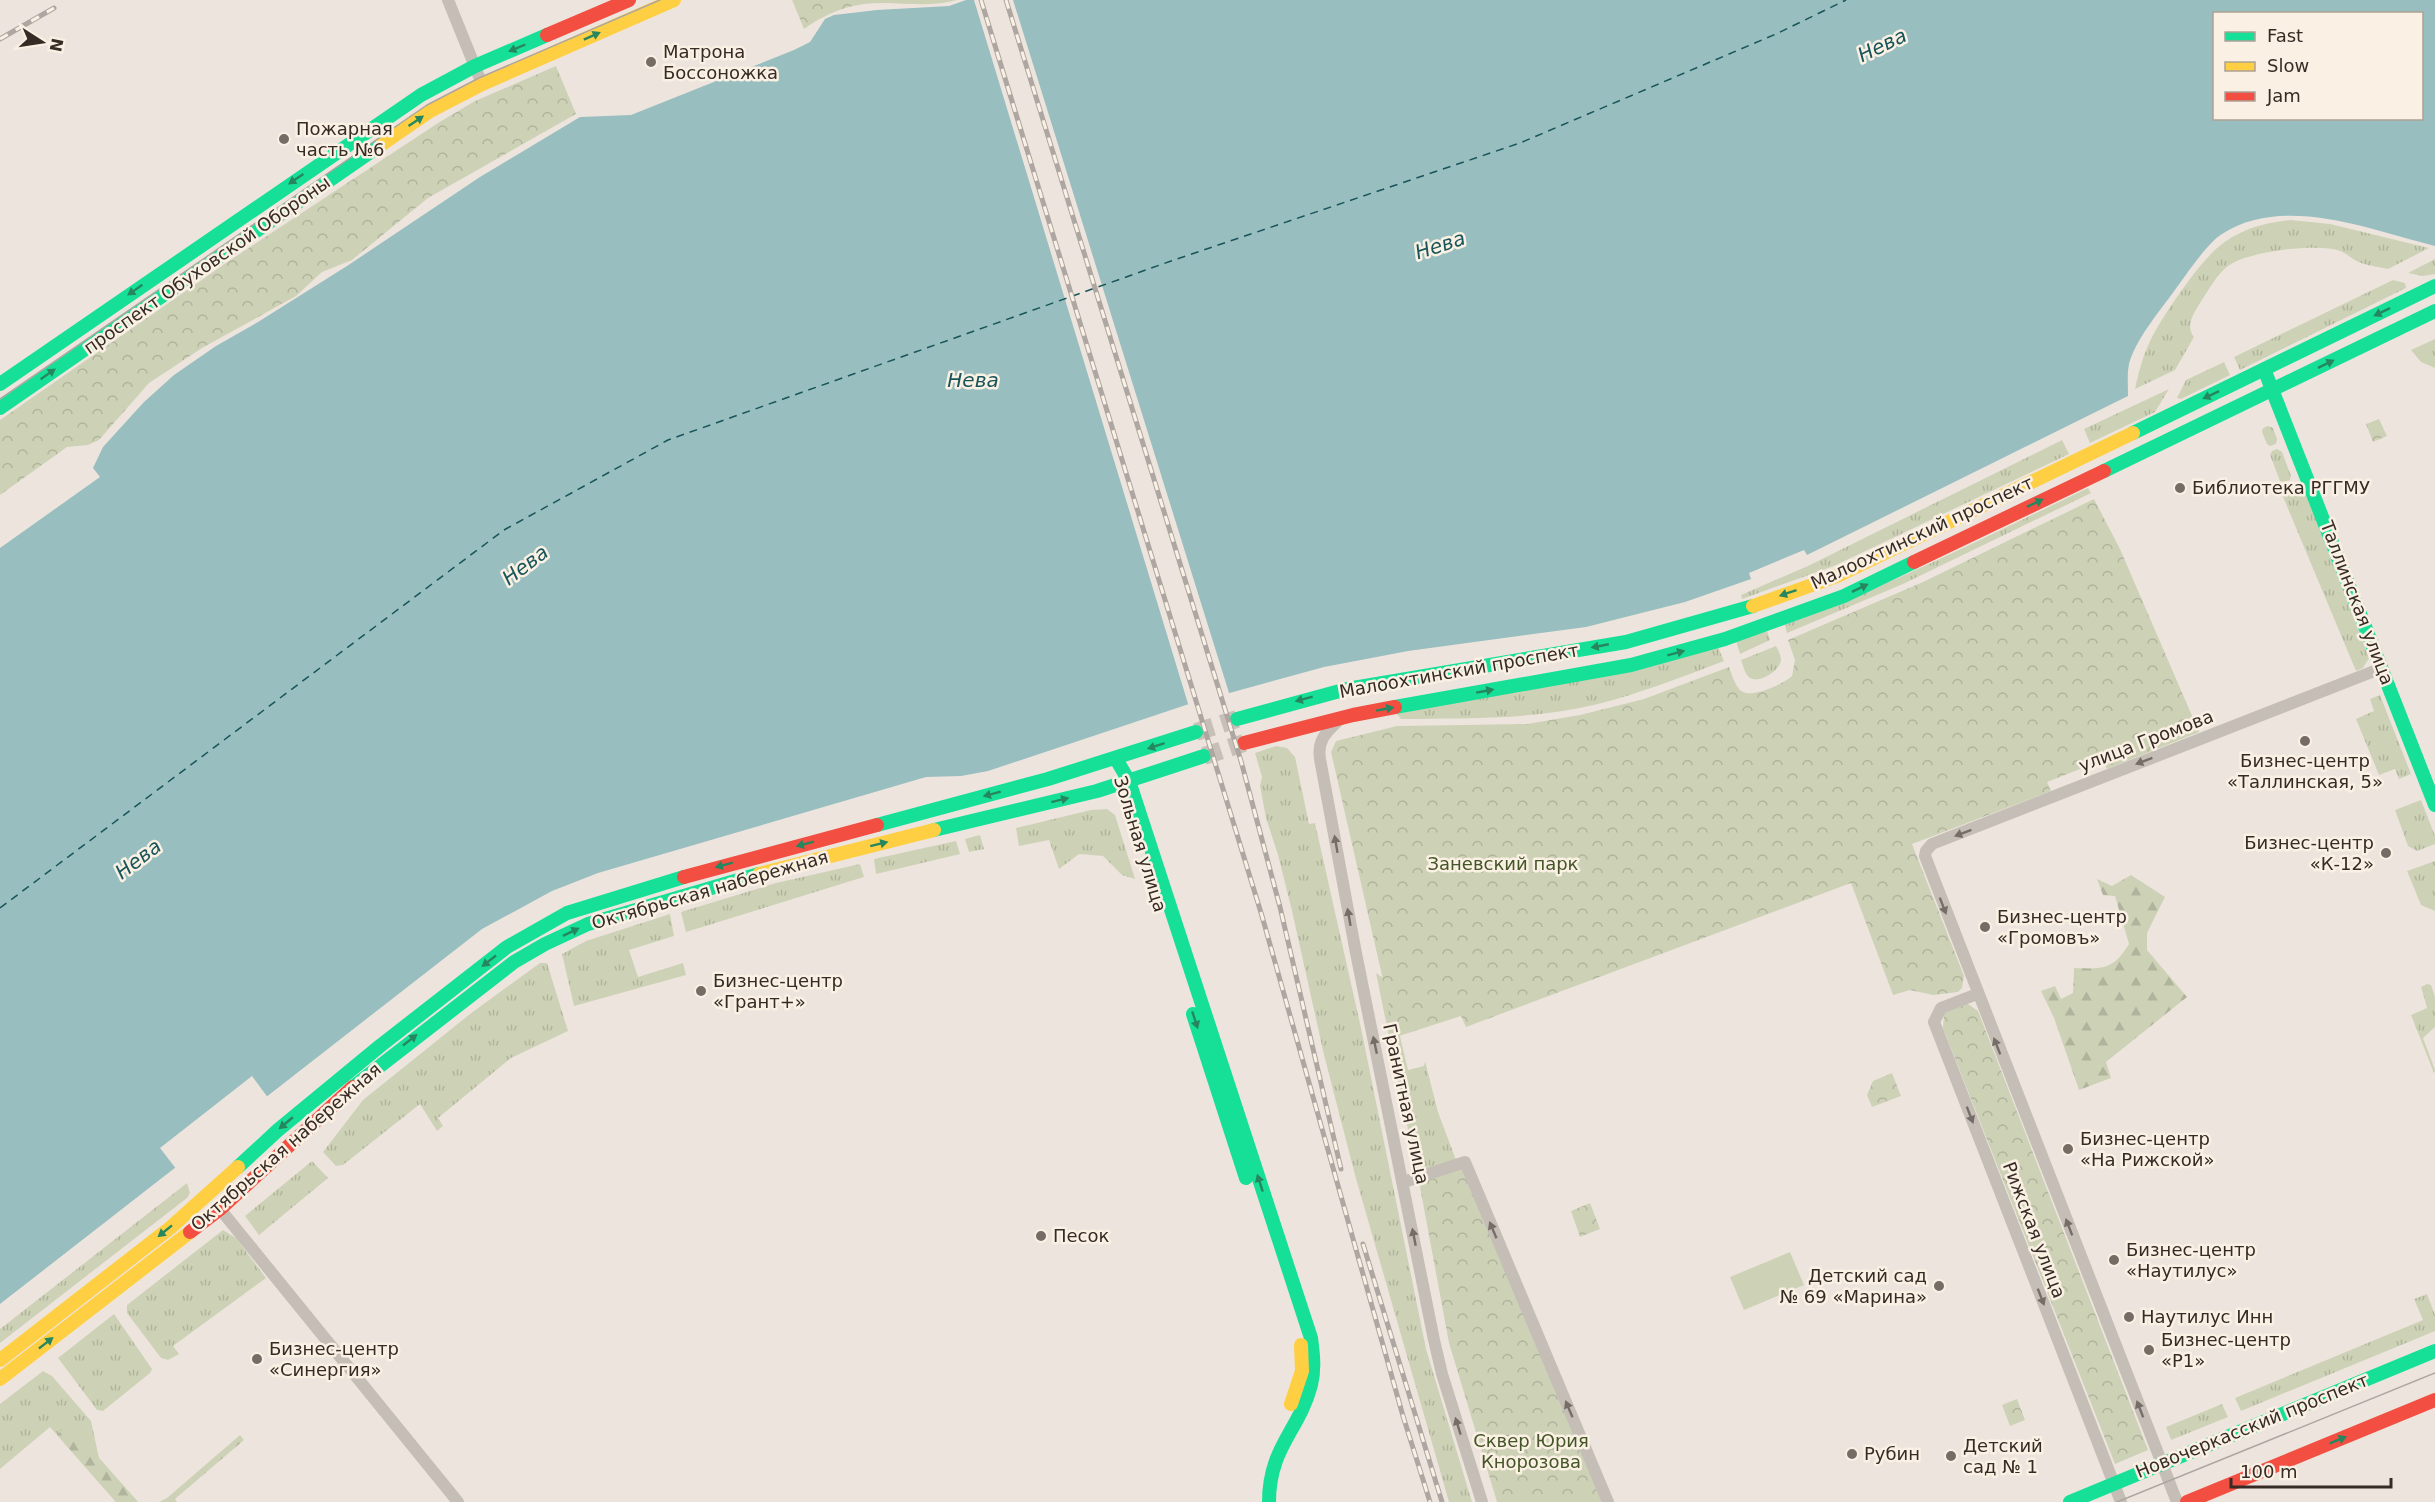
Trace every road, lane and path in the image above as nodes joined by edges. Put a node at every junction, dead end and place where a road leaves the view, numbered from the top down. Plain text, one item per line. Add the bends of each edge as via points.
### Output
1 (448, 0) edge
2 (629, 0) edge
3 (674, 0) edge
4 (475, 66) junction
5 (482, 84) junction
6 (2435, 286) edge
7 (2435, 311) edge
8 (2264, 369) junction
9 (0, 384) edge
10 (2274, 390) junction
11 (0, 408) edge
12 (2382, 668) junction
13 (1342, 717) junction
14 (1237, 719) tunnel mouth
15 (1196, 732) tunnel mouth
16 (1244, 743) tunnel mouth
17 (1204, 756) tunnel mouth
18 (1116, 759) junction
19 (1124, 783) junction
20 (2435, 805) edge
21 (1926, 851) joint
22 (1977, 993) junction
23 (1404, 1182) junction
24 (220, 1209) junction
25 (2435, 1351) edge
26 (0, 1360) edge
27 (0, 1379) edge
28 (2435, 1400) edge
29 (1270, 1440) dead end
30 (1263, 1456) dead end
31 (2161, 1463) junction
32 (2114, 1484) junction
33 (458, 1502) edge
34 (1257, 1502) edge
35 (1269, 1502) edge
36 (1482, 1502) edge
37 (1608, 1502) edge
38 (2070, 1502) edge
39 (2121, 1502) edge
40 (2177, 1502) edge
41 (2187, 1502) edge

1 - 4 street
2 -> 4 main road, проспект Обуховской Обороны
5 -> 3 main road, проспект Обуховской Обороны
4 - 5 street
4 -> 9 main road, проспект Обуховской Обороны via 421,95
11 -> 5 main road, проспект Обуховской Обороны via 422,117
6 -> 8 main road, Малоохтинский проспект
10 -> 7 main road, Малоохтинский проспект
8 - 10 main road, Таллинская улица
8 -> 14 main road, Малоохтинский проспект via 1837,576 1736,612 1626,642 1347,689
10 - 12 main road, Таллинская улица
13 -> 10 main road, Малоохтинский проспект via 1631,665 1725,639 1845,596
12 - 20 main road, Таллинская улица
12 -> 21 street, улица Громова via 1932,844
13 - 16 main road, Малоохтинский проспект
23 -> 13 street, Гранитная улица via 1319,752 1323,735
15 -> 18 main road, Октябрьская набережная
17 - 19 main road, Октябрьская набережная
18 - 19 main road, Зольная улица
18 -> 26 main road, Октябрьская набережная via 675,879 567,913 507,947 380,1046 278,1130 170,1228
24 -> 19 main road, Октябрьская набережная via 364,1077 445,1013 514,962 588,924 811,860
19 -> 29 main road, Зольная улица via 1300,1343 1302,1359 1295,1398
35 -> 19 main road, Зольная улица via 1273,1459 1311,1387 1311,1338
21 -> 22 street, Рижская улица via 1925,862
31 -> 22 street, Рижская улица
22 -> 32 street, Рижская улица via 1941,1008 1934,1022
36 -> 23 street, Гранитная улица via 1442,1374
37 -> 23 street via 1465,1162
27 -> 24 main road, Октябрьская набережная
24 - 33 street
25 - 31 main road, Новочеркасский проспект
41 -> 28 main road
30 - 34 main road
31 - 32 main road, Новочеркасский проспект
31 - 40 street, Рижская улица
32 - 38 main road, Новочеркасский проспект
32 - 39 street, Рижская улица

